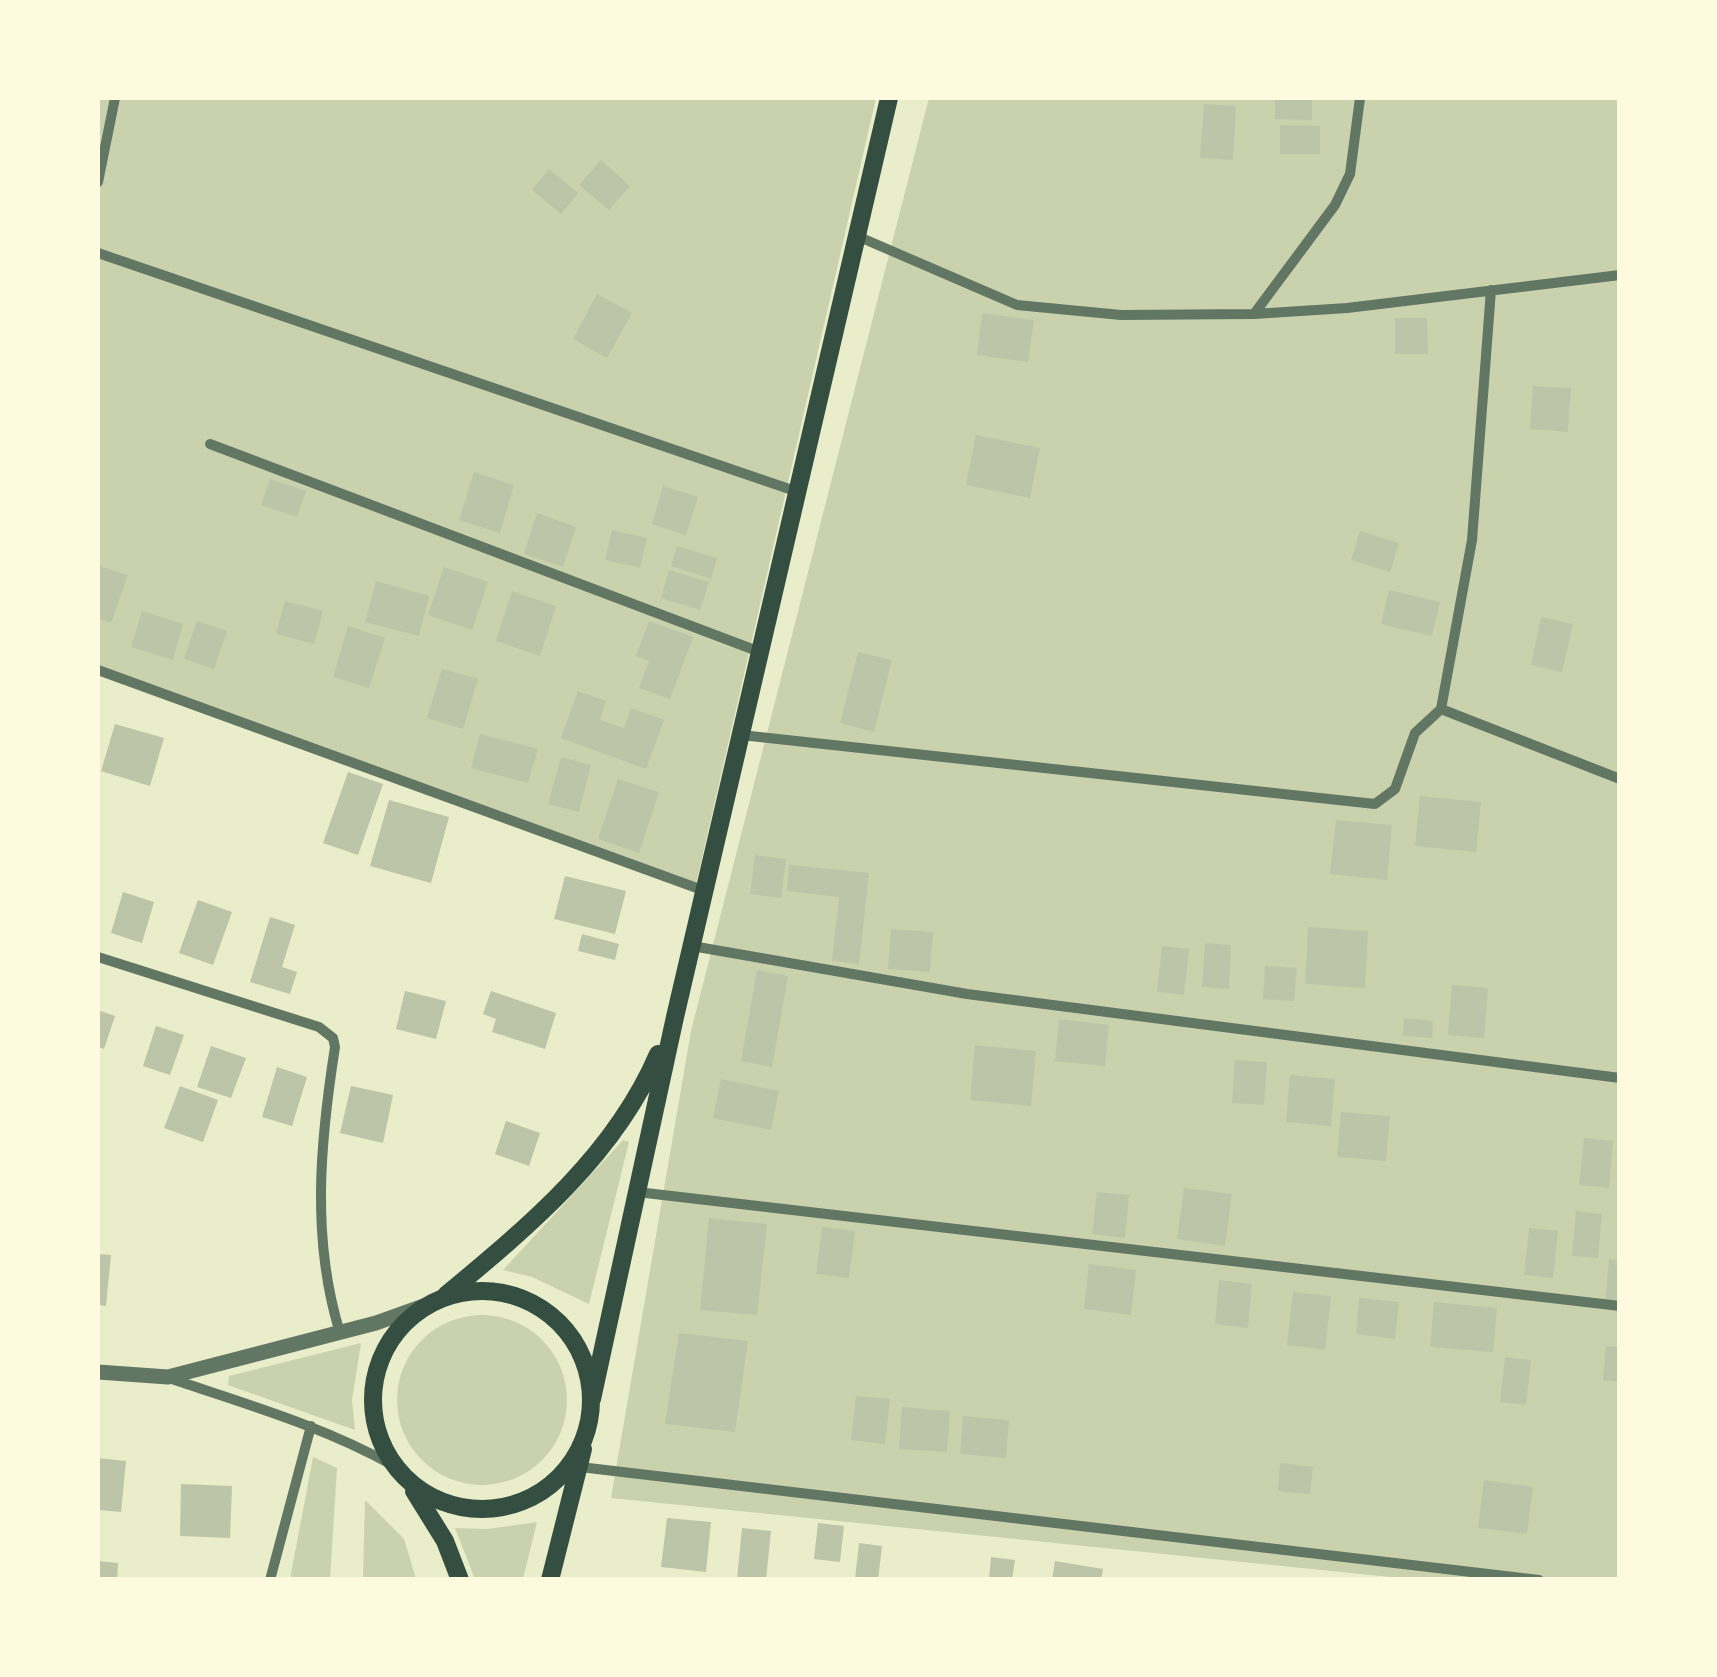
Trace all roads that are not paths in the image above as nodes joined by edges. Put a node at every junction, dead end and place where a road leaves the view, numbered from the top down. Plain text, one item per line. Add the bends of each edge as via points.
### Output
1 (115, 98) edge
2 (889, 98) edge
3 (1360, 98) edge
4 (98, 182) edge
5 (857, 236) junction
6 (98, 253) edge
7 (1620, 275) edge
8 (1492, 290) junction
9 (1254, 314) junction
10 (210, 444) dead end
11 (798, 492) junction
12 (760, 652) junction
13 (98, 670) edge
14 (1441, 709) junction
15 (741, 736) junction
16 (1620, 779) edge
17 (706, 892) junction
18 (692, 946) junction
19 (98, 957) edge
20 (675, 1017) junction
21 (1620, 1078) edge
22 (637, 1192) junction
23 (436, 1301) junction
24 (1620, 1306) edge
25 (340, 1333) junction
26 (98, 1372) edge
27 (168, 1377) junction
28 (592, 1400) junction
29 (311, 1426) junction
30 (584, 1442) junction
31 (580, 1467) junction
32 (400, 1472) junction
33 (525, 1502) junction
34 (270, 1580) edge
35 (460, 1580) edge
36 (550, 1580) edge
37 (1538, 1580) edge

1 - 4 street
2 - 5 main road
3 - 9 street via 1350,174
5 - 9 street via 1017,305 1121,316
5 - 11 main road
6 - 11 street
7 - 8 street
8 - 9 street
8 - 14 street via 1472,540
10 - 12 street
11 - 12 main road
12 - 15 main road
13 - 17 street
14 - 15 street via 1415,734 1395,789 1376,804
14 - 16 street
15 - 17 main road
17 - 18 main road
18 - 20 main road
18 - 21 street via 967,994
19 - 25 street via 319,1028 332,1038 319,1196 325,1270
20 - 22 main road
20 - 23 main road via 626,1116 594,1157 518,1235
22 - 24 street
22 - 28 main road
23 - 25 street
23 - 28 main road via 482,1290 524,1298 559,1322 584,1358
23 - 32 main road via 404,1322 380,1358 372,1400 381,1443
25 - 27 street
26 - 27 street
27 - 29 street
28 - 30 main road
29 - 32 street
29 - 34 street
30 - 31 main road
30 - 33 main road via 560,1478
31 - 33 street
31 - 36 main road
31 - 37 street
32 - 33 main road via 440,1502 482,1510
32 - 35 main road via 430,1512

